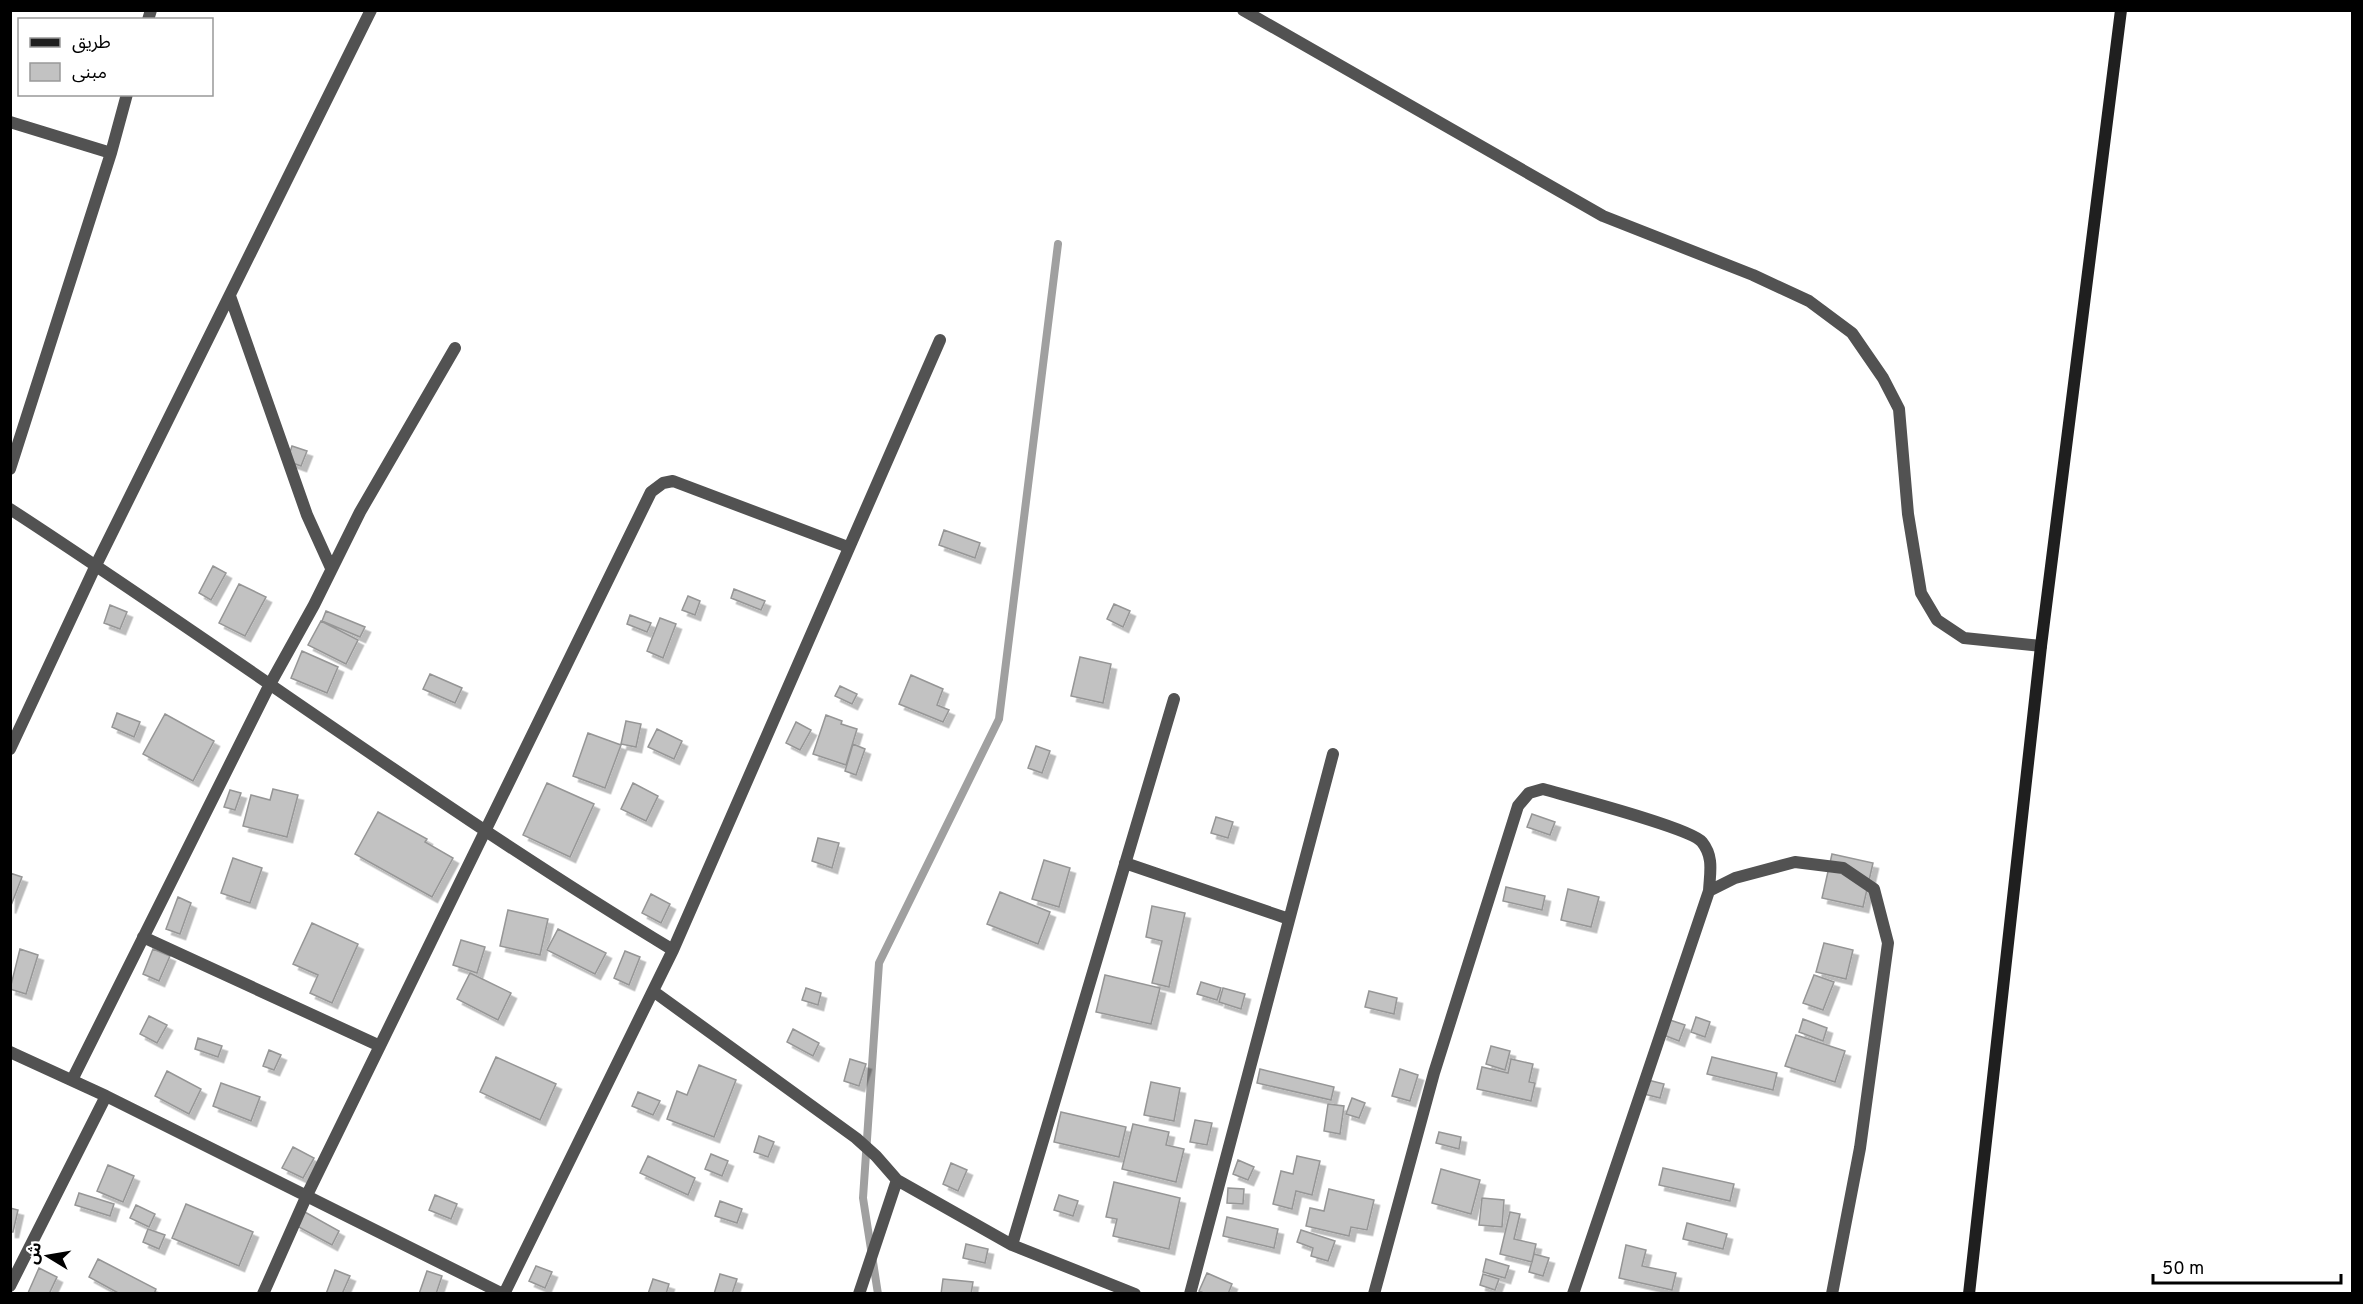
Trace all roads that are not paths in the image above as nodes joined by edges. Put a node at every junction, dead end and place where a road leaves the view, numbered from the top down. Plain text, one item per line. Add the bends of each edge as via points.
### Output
1 (371, 10) edge
2 (1243, 10) edge
3 (2121, 10) edge
4 (126, 96) edge
5 (10, 122) edge
6 (111, 153) junction
7 (230, 296) junction
8 (940, 340) dead end
9 (455, 348) dead end
10 (10, 469) edge
11 (10, 509) edge
12 (848, 547) junction
13 (96, 565) junction
14 (331, 568) junction
15 (2041, 646) junction
16 (269, 686) junction
17 (1174, 699) dead end
18 (10, 749) edge
19 (1333, 754) dead end
20 (485, 831) junction
21 (1125, 863) junction
22 (1709, 891) junction
23 (1289, 920) junction
24 (143, 937) junction
25 (673, 950) junction
26 (653, 992) junction
27 (380, 1046) junction
28 (10, 1052) edge
29 (72, 1080) junction
30 (106, 1096) junction
31 (897, 1180) junction
32 (307, 1195) junction
33 (1011, 1245) junction
34 (10, 1286) edge
35 (263, 1293) edge
36 (504, 1293) edge
37 (859, 1293) edge
38 (1135, 1293) edge
39 (1190, 1293) edge
40 (1374, 1293) edge
41 (1573, 1293) edge
42 (1832, 1293) edge
43 (1969, 1293) edge

1 - 7 street
2 - 15 street via 1603,216 1809,301 1852,333 1899,409 1908,514 1921,593 1937,620 1964,638
3 - 15 street
4 - 6 street
5 - 6 street
6 - 10 street
7 - 13 street
7 - 14 street via 307,515
8 - 12 street
9 - 14 street
11 - 13 street
12 - 20 street via 673,481 651,492
12 - 25 street
13 - 16 street
13 - 18 street
14 - 16 street
15 - 43 street
16 - 20 street
16 - 24 street
17 - 21 street
19 - 23 street
20 - 25 street
20 - 27 street
21 - 23 street
21 - 33 street
22 - 40 street via 1711,857 1701,839 1658,822 1543,789 1529,793 1518,806 1434,1073
22 - 41 street
22 - 42 street via 1735,878 1795,862 1843,868 1874,889 1888,943 1860,1148
23 - 39 street
24 - 27 street
24 - 29 street
25 - 26 street
26 - 31 street via 856,1138
26 - 36 street
27 - 32 street
28 - 29 street
29 - 30 street
30 - 32 street
30 - 34 street
31 - 33 street
31 - 37 street
32 - 35 street
32 - 36 street
33 - 38 street

